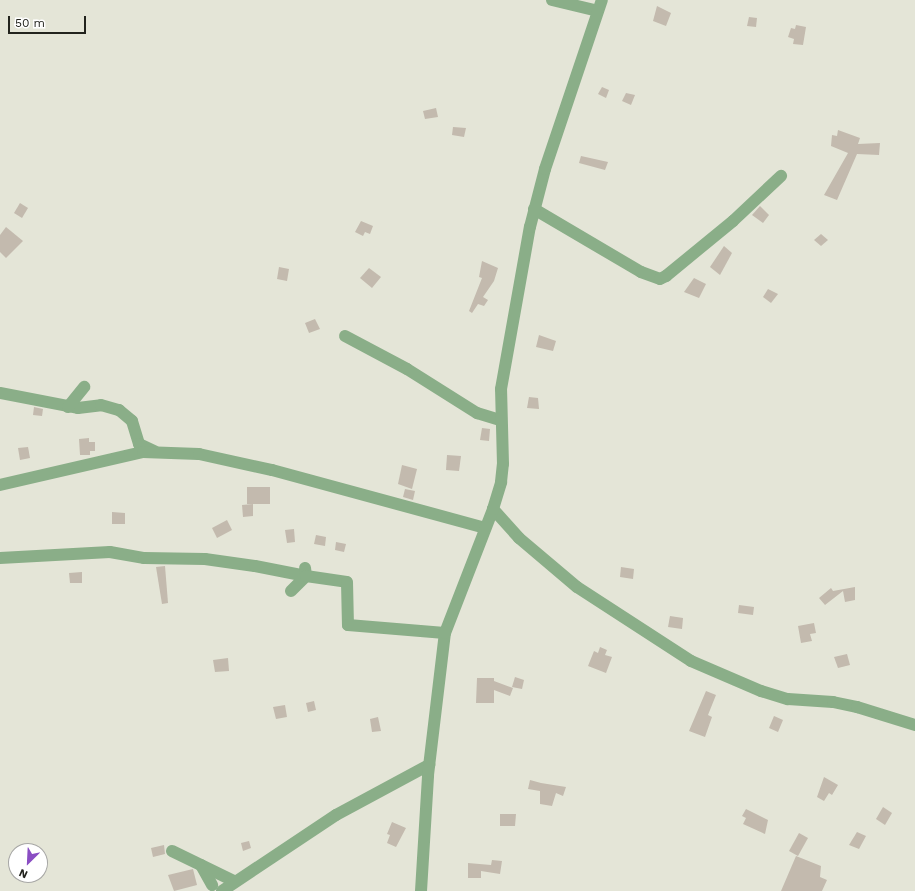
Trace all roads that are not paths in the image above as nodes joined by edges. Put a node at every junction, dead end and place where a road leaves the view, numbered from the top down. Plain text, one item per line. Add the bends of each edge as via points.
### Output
1 (552, 0) edge
2 (600, 6) edge
3 (781, 176) dead end
4 (534, 210) junction
5 (345, 336) dead end
6 (84, 387) dead end
7 (0, 393) edge
8 (68, 407) junction
9 (500, 420) junction
10 (159, 453) junction
11 (0, 486) edge
12 (493, 509) junction
13 (485, 528) junction
14 (0, 558) edge
15 (306, 572) junction
16 (291, 591) dead end
17 (445, 633) junction
18 (915, 726) edge
19 (429, 765) junction
20 (172, 851) dead end
21 (201, 865) junction
22 (234, 881) junction
23 (217, 888) edge
24 (421, 891) edge

1 - 2 street
2 - 4 street
3 - 4 street via 733,221 660,279 641,272
4 - 9 street via 500,389
5 - 9 street via 407,369 477,413
6 - 8 street
7 - 8 street
8 - 10 street via 101,405 119,410 132,421 139,444
9 - 12 street via 503,464
10 - 11 street via 143,452
10 - 13 street via 199,454 272,470
12 - 13 street
12 - 18 street via 519,538 577,587 691,661 761,690 788,698 857,707
13 - 17 street
14 - 15 street via 110,552 144,558 205,559
15 - 16 street
15 - 17 street via 347,582 348,625
17 - 19 street
19 - 22 street via 336,815
19 - 24 street
20 - 21 street
21 - 22 street
21 - 23 street
22 - 23 street

